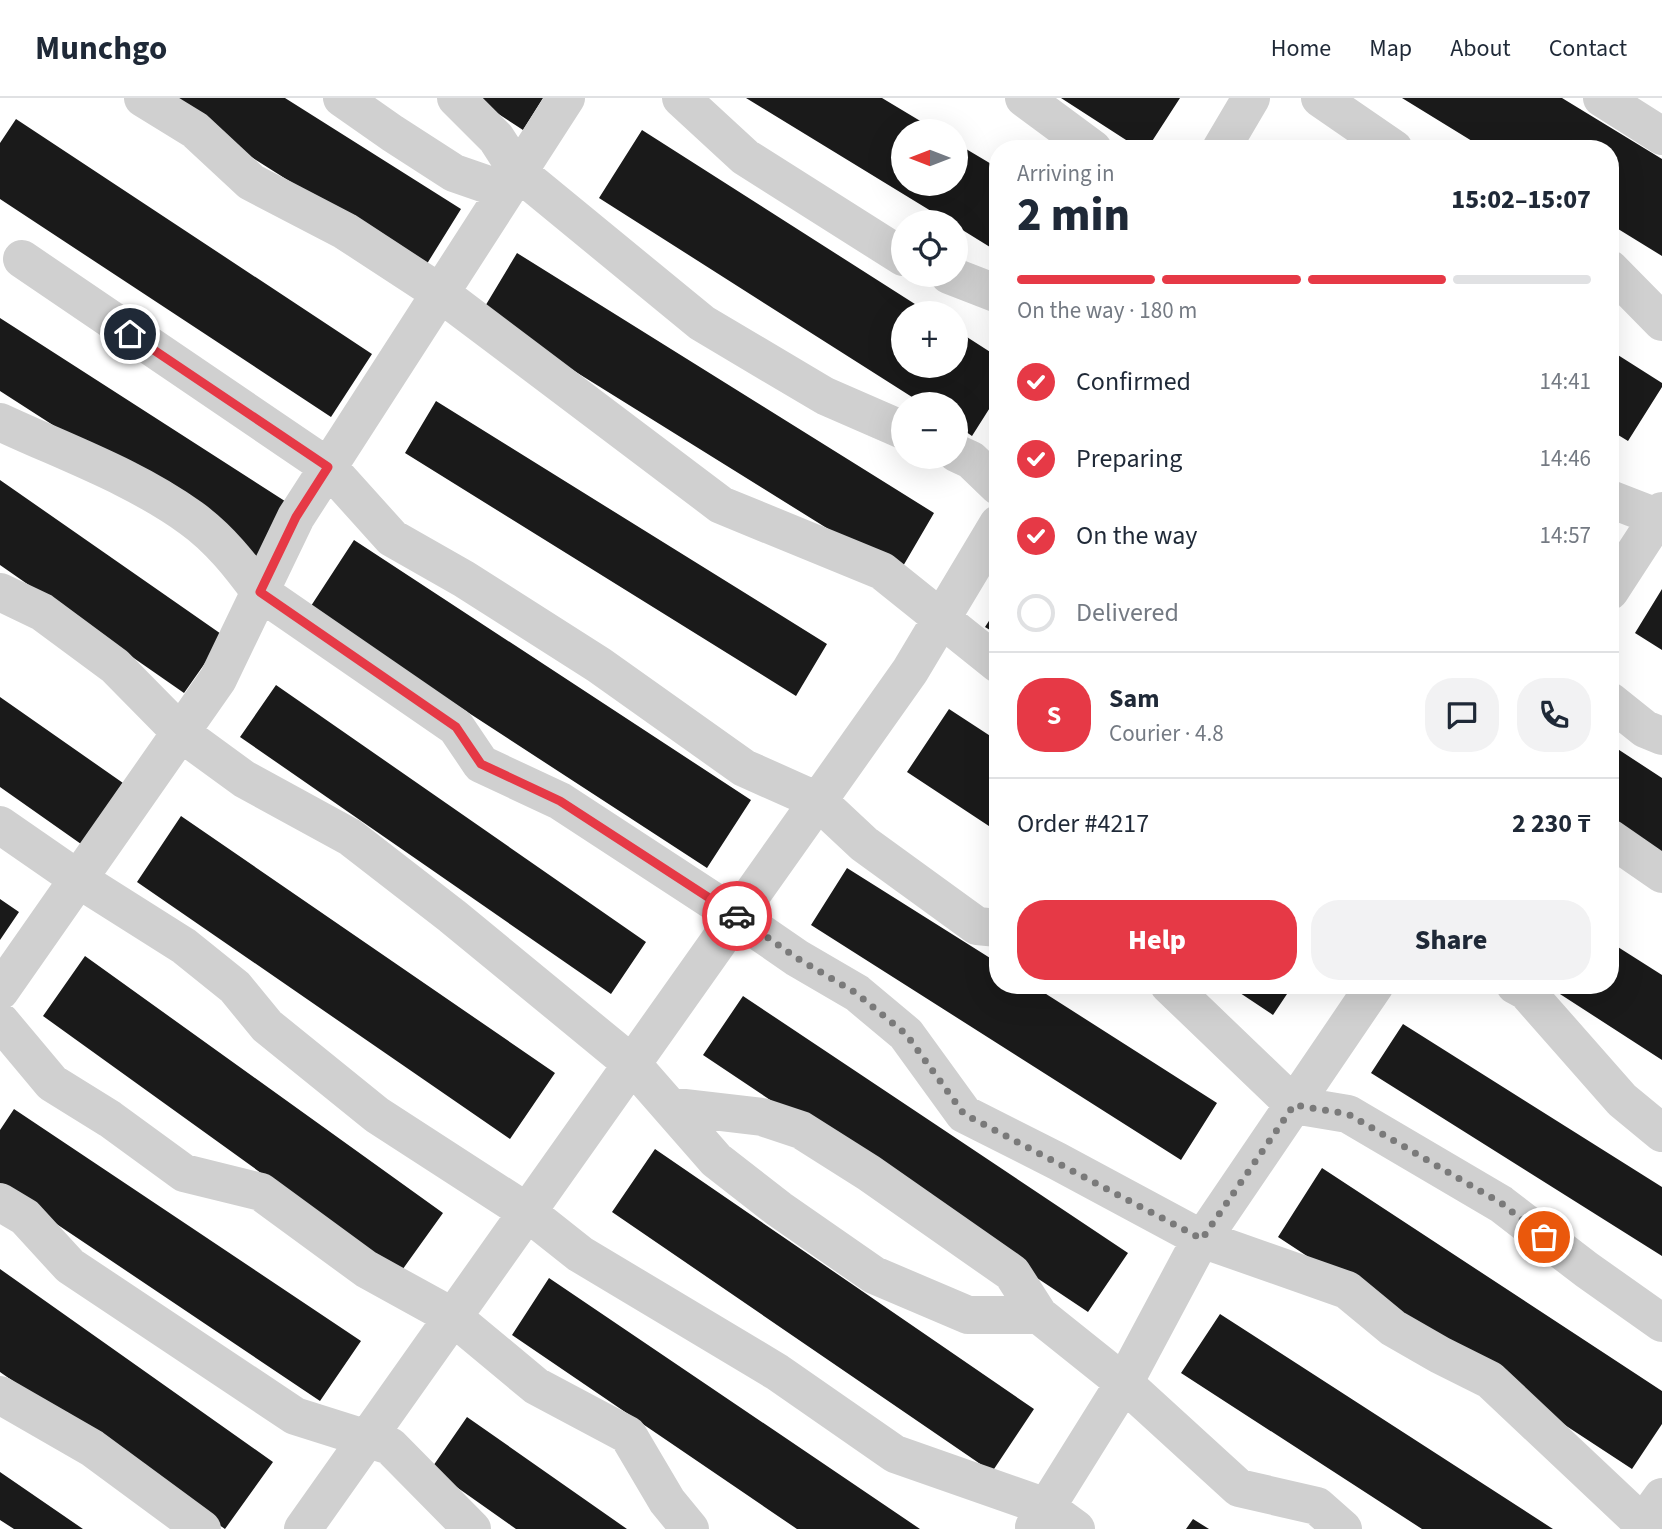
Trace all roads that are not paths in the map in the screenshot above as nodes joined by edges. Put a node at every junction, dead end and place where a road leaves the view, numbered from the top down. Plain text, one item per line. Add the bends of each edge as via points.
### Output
1 (143, 98) edge
2 (342, 98) edge
3 (456, 98) edge
4 (566, 98) edge
5 (681, 98) edge
6 (1024, 98) edge
7 (1251, 98) edge
8 (1320, 98) edge
9 (1602, 98) edge
10 (1662, 136) edge
11 (1081, 140) edge
12 (1226, 140) edge
13 (1381, 140) edge
14 (512, 181) junction
15 (891, 249) edge
16 (22, 259) dead end
17 (1619, 278) edge
18 (968, 282) edge
19 (989, 291) edge
20 (440, 293) junction
21 (1662, 322) edge
22 (0, 422) edge
23 (891, 425) edge
24 (968, 459) edge
25 (328, 467) junction
26 (989, 477) edge
27 (1619, 502) edge
28 (1661, 516) edge
29 (989, 539) edge
30 (1619, 578) edge
31 (0, 592) edge
32 (260, 592) junction
33 (942, 617) junction
34 (989, 656) edge
35 (1619, 708) edge
36 (181, 733) junction
37 (1662, 736) edge
38 (818, 801) junction
39 (0, 825) edge
40 (1619, 844) edge
41 (1662, 874) edge
42 (78, 880) junction
43 (737, 916) junction
44 (989, 927) edge
45 (0, 991) edge
46 (1178, 994) edge
47 (1369, 994) edge
48 (1529, 994) edge
49 (0, 1021) edge
50 (632, 1064) junction
51 (1294, 1105) junction
52 (668, 1106) junction
53 (1662, 1133) edge
54 (0, 1202) edge
55 (527, 1212) junction
56 (1202, 1239) junction
57 (1039, 1315) junction
58 (453, 1317) junction
59 (1662, 1323) edge
60 (1124, 1383) junction
61 (0, 1395) edge
62 (367, 1438) junction
63 (1648, 1517) edge
64 (1051, 1522) edge
65 (202, 1529) edge
66 (303, 1529) edge
67 (472, 1529) edge
68 (690, 1529) edge
69 (1343, 1529) edge

1 - 20 lane via 195,130 251,182 345,232
2 - 14 lane via 454,173
3 - 14 lane via 496,138
4 - 14 lane
5 - 15 lane via 745,156
6 - 11 lane
7 - 12 lane
8 - 13 lane
9 - 10 lane
14 - 20 lane
14 - 23 lane via 702,323 825,396
16 - 25 lane
17 - 21 lane
18 - 19 lane
20 - 25 lane
20 - 33 lane via 721,505 882,571
22 - 32 lane via 132,481 192,519 238,561
24 - 26 lane
25 - 32 lane via 296,517
25 - 38 lane via 392,538 599,665 744,768
27 - 28 lane
28 - 30 lane
29 - 33 lane
31 - 36 lane via 42,612 115,666
32 - 36 lane via 218,680
32 - 43 lane via 456,727 481,764 560,801
33 - 34 lane
33 - 38 lane via 910,671
35 - 37 lane
36 - 42 lane
36 - 50 lane via 244,779 350,837
38 - 43 lane
38 - 44 lane via 864,844 976,926
39 - 42 lane
40 - 41 lane
42 - 45 lane
42 - 55 lane via 184,946 235,987 267,1026 377,1115
43 - 50 lane
43 - 56 lane via 856,993 906,1034 964,1114
46 - 51 lane
47 - 51 lane
48 - 53 lane via 1622,1100
49 - 58 lane via 52,1083 184,1173 261,1192 366,1269
50 - 52 lane
50 - 55 lane
51 - 56 lane
51 - 59 lane via 1348,1114 1501,1203
52 - 57 lane via 762,1117 801,1130 1012,1273
52 - 57 lane via 716,1160 874,1275 968,1315
54 - 62 lane via 24,1217 70,1266 295,1416
55 - 58 lane
55 - 64 lane via 580,1254 778,1372 895,1454
56 - 60 lane
56 - 63 lane via 1347,1290 1393,1328 1490,1380
57 - 60 lane
58 - 62 lane
58 - 68 lane via 536,1386 628,1435 667,1501
60 - 64 lane
60 - 69 lane via 1240,1488 1317,1506
61 - 65 lane via 92,1448
62 - 66 lane
62 - 67 lane via 390,1446

